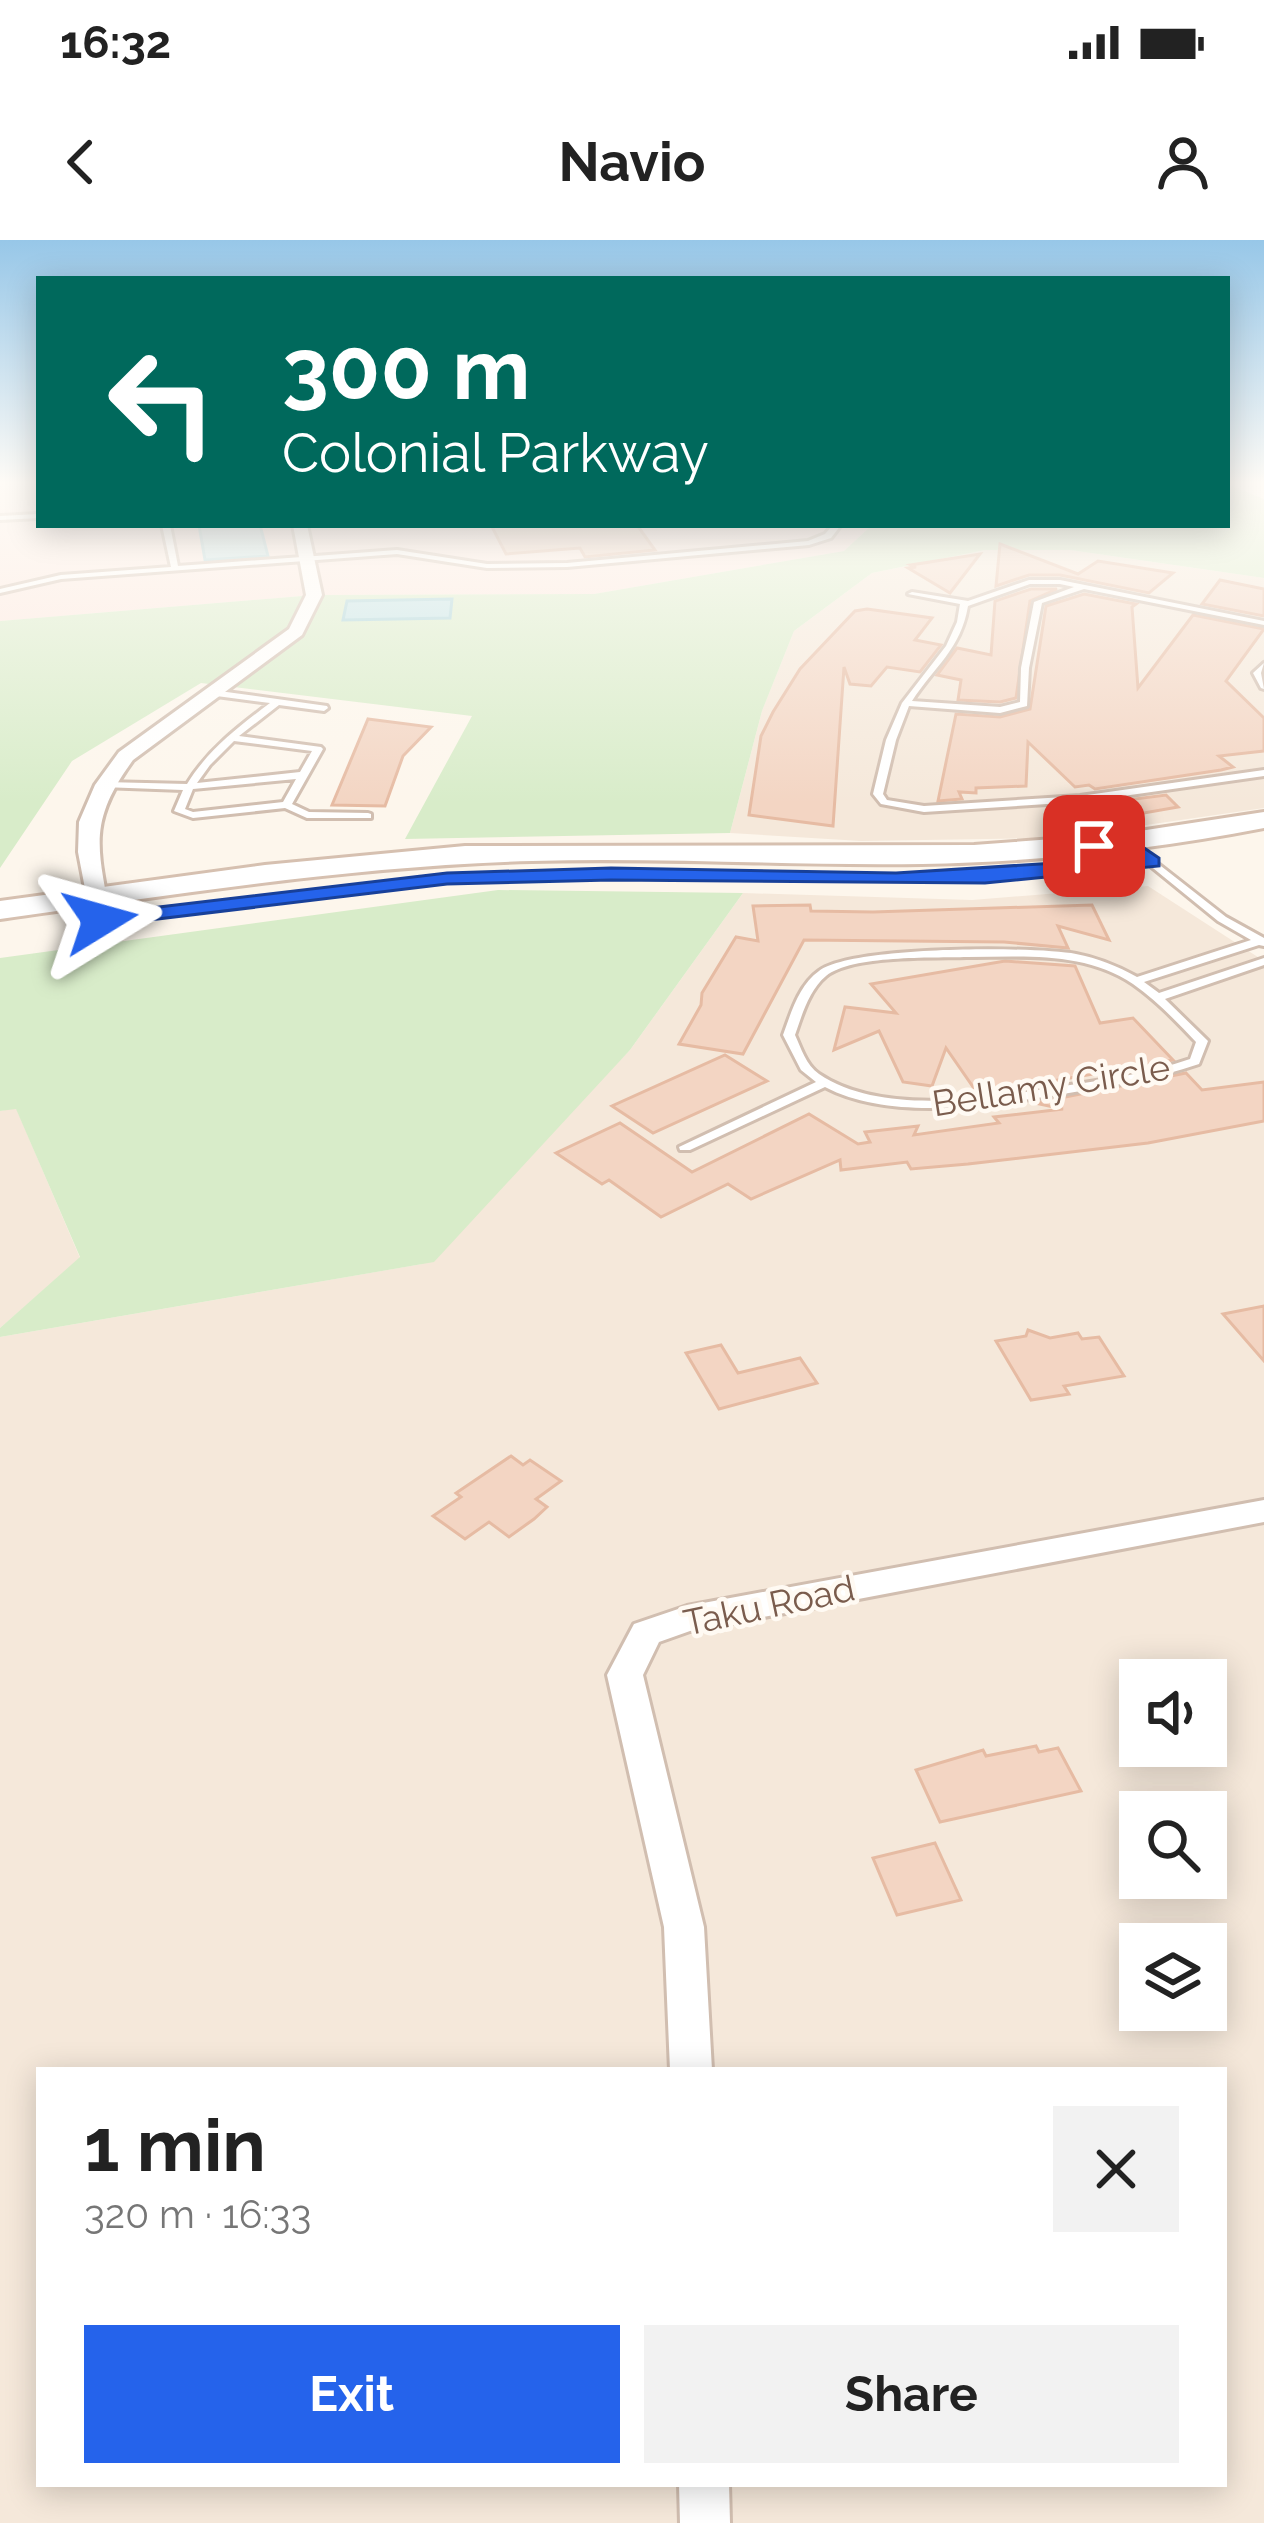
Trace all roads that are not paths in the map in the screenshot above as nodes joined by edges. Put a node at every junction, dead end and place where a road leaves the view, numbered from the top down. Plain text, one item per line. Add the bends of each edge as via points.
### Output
1 (313, 591) edge
2 (1004, 591) edge
3 (1072, 591) edge
4 (1100, 591) edge
5 (912, 594) dead end
6 (967, 603) junction
7 (1264, 623) edge
8 (1264, 666) edge
9 (1264, 686) edge
10 (212, 694) junction
11 (277, 702) junction
12 (906, 703) junction
13 (324, 708) dead end
14 (230, 738) junction
15 (1264, 773) edge
16 (302, 775) junction
17 (105, 785) junction
18 (187, 787) junction
19 (1080, 799) junction
20 (286, 805) junction
21 (368, 816) dead end
22 (1264, 820) edge
23 (1128, 843) junction
24 (1264, 844) edge
25 (1152, 862) junction
26 (97, 909) junction
27 (0, 910) edge
28 (0, 934) edge
29 (1262, 942) edge
30 (1264, 961) edge
31 (1136, 981) junction
32 (1156, 998) junction
33 (826, 1082) junction
34 (685, 1148) dead end
35 (1264, 1511) edge
36 (692, 2067) edge
37 (704, 2487) edge
38 (705, 2523) edge

1 - 10 street via 296,632
2 - 6 lane
3 - 12 lane via 1038,602 1024,704 1000,710
4 - 7 lane
5 - 6 lane
6 - 12 lane via 962,632
8 - 9 lane via 1257,673
10 - 11 lane
10 - 17 street via 127,756
11 - 13 lane
11 - 14 lane
12 - 19 lane via 882,776 884,802 923,808
14 - 16 lane via 318,749
14 - 18 lane
15 - 19 lane
16 - 18 lane
16 - 20 lane
17 - 18 lane
17 - 26 street via 88,822
18 - 20 lane via 179,811 193,815
19 - 23 lane
20 - 21 lane via 307,815
22 - 23 street
23 - 25 street
23 - 26 street via 875,856 466,855 357,863
24 - 25 street
25 - 26 street via 963,878 447,878
25 - 29 lane
26 - 27 street
26 - 28 street
29 - 31 lane
30 - 32 lane, Bellamy Circle
31 - 32 lane, Bellamy Circle
31 - 33 lane, Bellamy Circle via 1091,957 1048,954 865,958 828,968 789,1035 809,1074
32 - 33 lane, Bellamy Circle via 1202,1041 1195,1061 1158,1074 920,1106 856,1096
33 - 34 lane
35 - 36 street, Taku Road via 687,1618 646,1634 625,1675 684,1927
37 - 38 street

